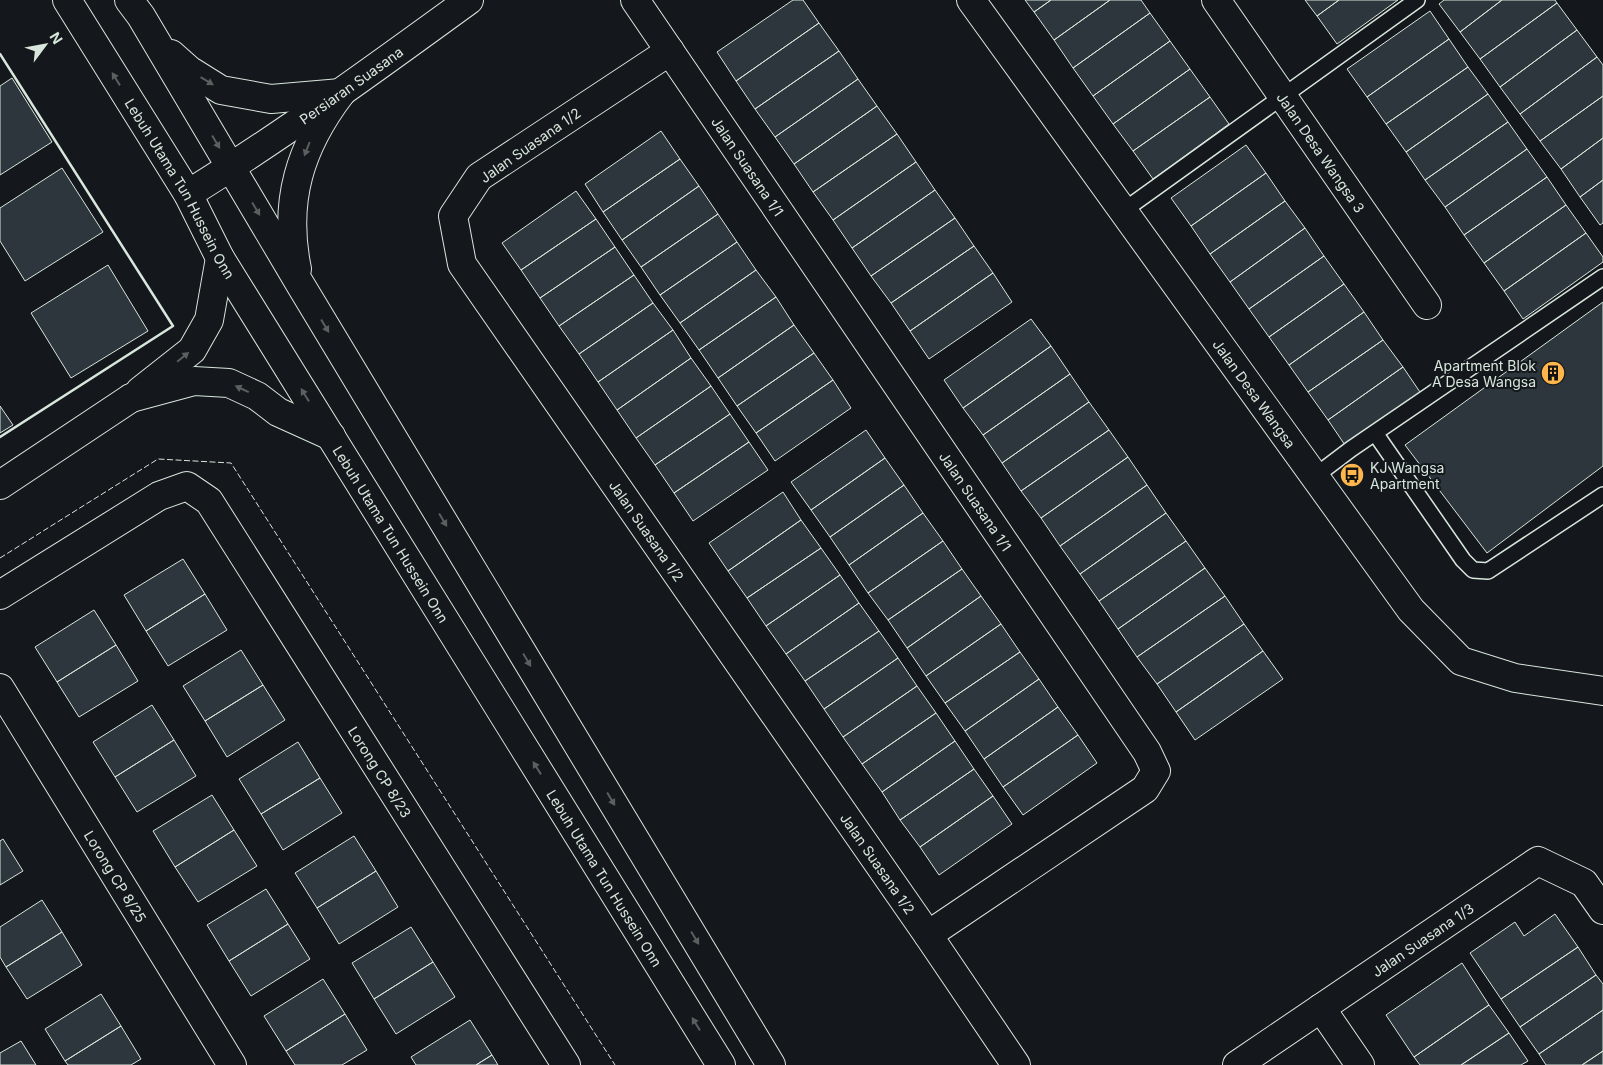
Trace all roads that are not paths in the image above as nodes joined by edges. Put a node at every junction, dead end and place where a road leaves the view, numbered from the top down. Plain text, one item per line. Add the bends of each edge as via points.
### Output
1 (67, 0) edge
2 (129, 0) edge
3 (469, 0) edge
4 (634, 0) edge
5 (971, 0) edge
6 (1216, 0) edge
7 (1417, 0) edge
8 (156, 40) junction
9 (670, 51) junction
10 (341, 93) junction
11 (1283, 96) junction
12 (231, 167) junction
13 (188, 194) junction
14 (1123, 211) junction
15 (220, 258) junction
16 (1603, 277) edge
17 (300, 284) junction
18 (1427, 305) dead end
19 (131, 398) junction
20 (1375, 433) junction
21 (331, 436) junction
22 (1314, 477) junction
23 (0, 485) edge
24 (1603, 495) edge
25 (0, 595) edge
26 (0, 688) edge
27 (1603, 691) edge
28 (1603, 910) edge
29 (928, 934) junction
30 (1321, 1008) junction
31 (232, 1065) edge
32 (566, 1065) edge
33 (722, 1065) edge
34 (772, 1065) edge
35 (1016, 1065) edge
36 (1237, 1065) edge
37 (1360, 1065) edge

13 -> 1 street, Lebuh Utama Tun Hussein Onn
2 - 8 street
3 - 10 street, Persiaran Suasana
4 - 9 street, Jalan Suasana 1/1
5 - 14 street, Jalan Desa Wangsa
6 - 11 street, Jalan Desa Wangsa 3
7 - 11 lane
8 -> 10 street via 189,70 221,90 271,99
8 -> 12 street
9 - 29 street, Jalan Suasana 1/2 via 479,177 453,216 462,264
9 - 29 street, Jalan Suasana 1/1 via 1156,771 1145,789
10 - 12 street, Persiaran Suasana
10 -> 17 street via 324,116 300,170 292,226
11 - 14 lane
11 - 18 street, Jalan Desa Wangsa 3
12 - 13 street, Persiaran Suasana
12 -> 17 street
13 - 15 street, Lebuh Utama Tun Hussein Onn
14 - 22 street, Jalan Desa Wangsa
19 -> 15 street via 192,350 208,320
21 -> 15 street, Lebuh Utama Tun Hussein Onn
16 - 20 lane
17 -> 34 street
21 -> 19 street via 278,412 257,396 229,383 194,381
19 - 23 street
20 - 22 lane
20 - 24 lane via 1473,570 1488,571
33 -> 21 street, Lebuh Utama Tun Hussein Onn
22 - 27 street, Jalan Desa Wangsa via 1411,610 1461,661 1514,678
25 - 32 street, Lorong CP 8/23 via 159,496 187,486 210,501
26 - 31 street, Lorong CP 8/25
28 - 30 street, Jalan Suasana 1/3 via 1584,883 1538,861
29 - 35 street, Jalan Suasana 1/2
30 - 36 street, Jalan Suasana 1/3
30 - 37 street

